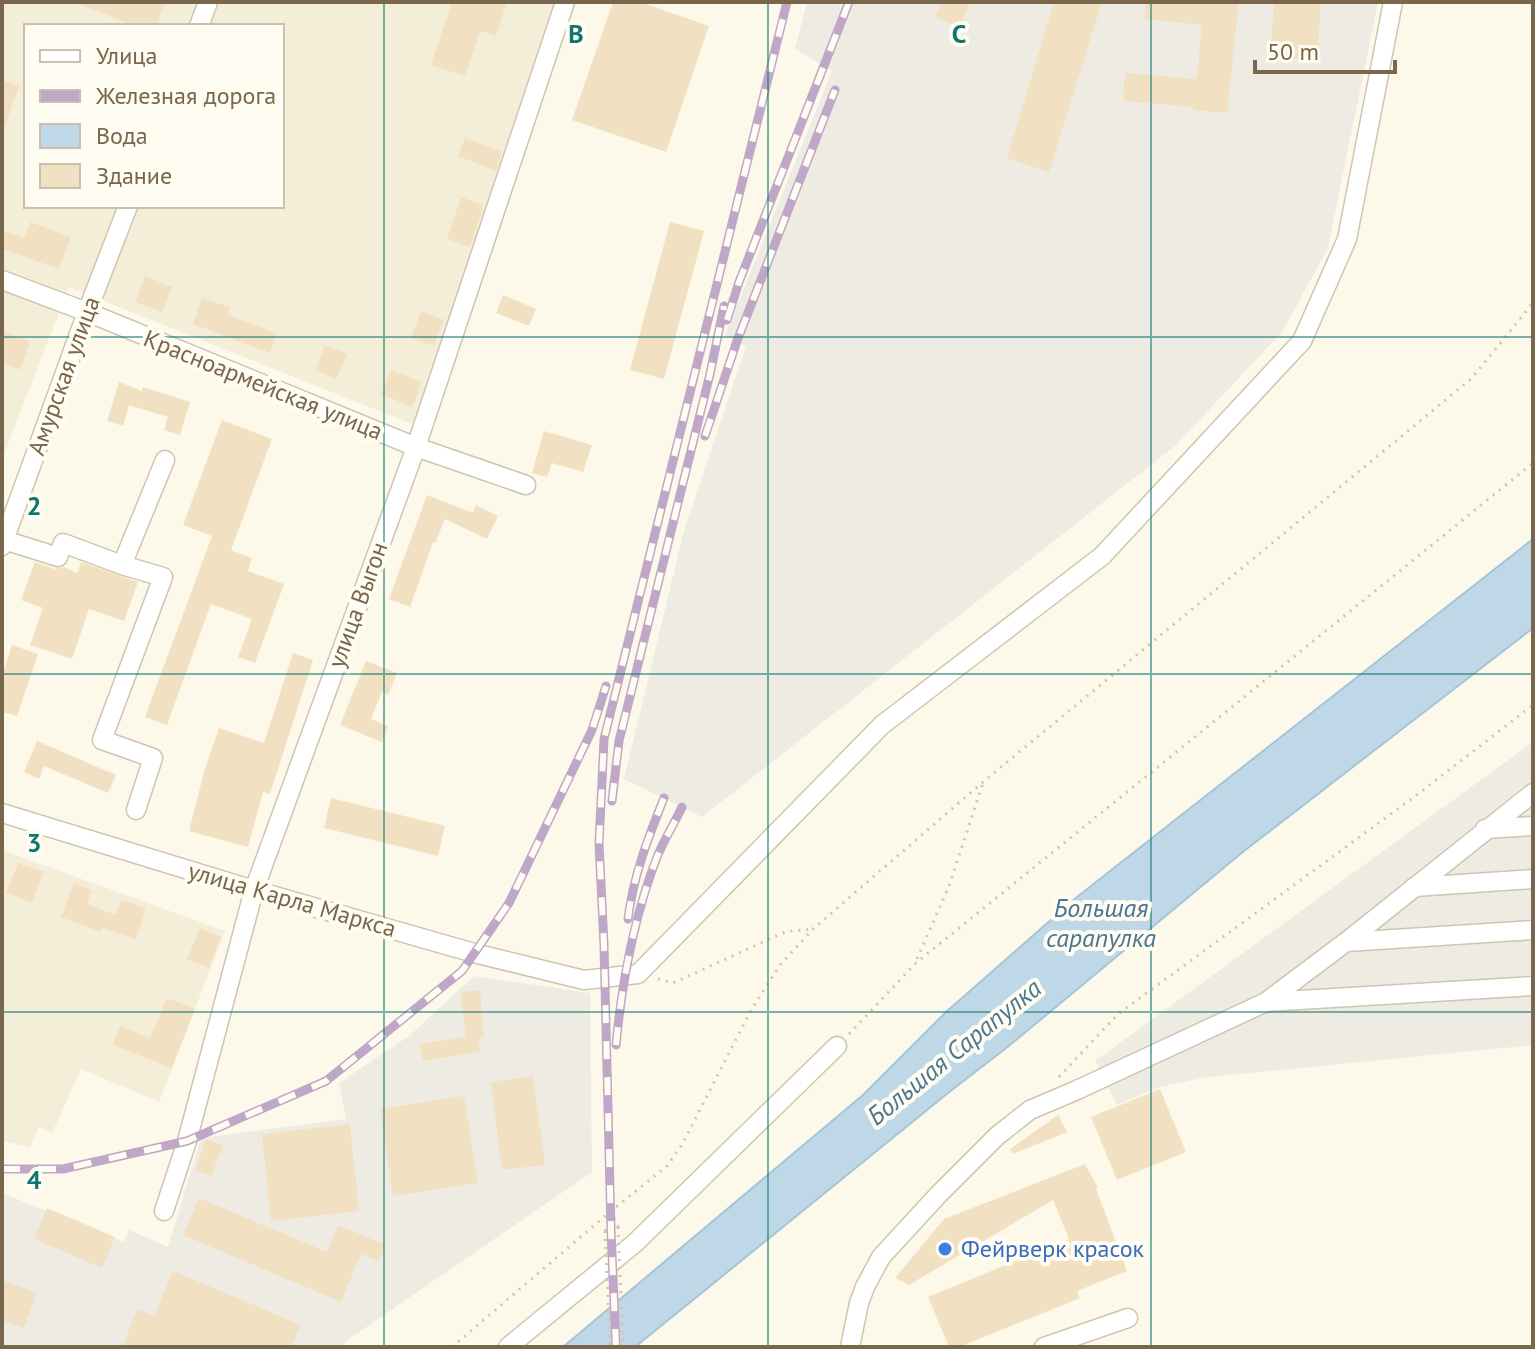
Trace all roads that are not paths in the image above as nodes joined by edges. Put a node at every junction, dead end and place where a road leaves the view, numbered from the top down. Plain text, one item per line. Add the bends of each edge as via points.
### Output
1 (208, 2) edge
2 (565, 2) edge
3 (1393, 2) edge
4 (200, 24) edge
5 (127, 208) edge
6 (2, 280) edge
7 (87, 312) junction
8 (416, 447) junction
9 (165, 460) dead end
10 (526, 485) dead end
11 (3, 543) edge
12 (122, 565) junction
13 (1533, 793) edge
14 (136, 810) dead end
15 (2, 813) edge
16 (1533, 826) edge
17 (1485, 829) junction
18 (1533, 879) edge
19 (1414, 887) junction
20 (254, 890) junction
21 (1533, 930) edge
22 (1346, 942) junction
23 (1533, 986) edge
24 (1266, 1002) junction
25 (837, 1046) road end
26 (164, 1211) dead end
27 (1128, 1318) dead end
28 (508, 1347) edge
29 (850, 1347) edge
30 (1044, 1347) edge

1 - 4 street
2 - 8 street, улица Выгон
3 - 20 street, улица Карла Маркса via 1347,239 1302,341 1102,556 882,725 638,974 584,980
5 - 7 street, Амурская улица
6 - 7 street, Красноармейская улица
7 - 8 street, Красноармейская улица
7 - 11 street, Амурская улица
8 - 10 street, Красноармейская улица
8 - 20 street, улица Выгон
9 - 12 street
11 - 12 street via 58,557 63,543
12 - 14 street via 163,577 102,740 153,758
13 - 17 street
15 - 20 street, улица Карла Маркса
16 - 17 street
17 - 19 street
18 - 19 street
19 - 22 street
20 - 26 street, улица Выгон
21 - 22 street
22 - 24 street
23 - 24 street
24 - 29 street via 1030,1110 997,1136 881,1257 859,1303
25 - 28 street via 635,1243
27 - 30 street

